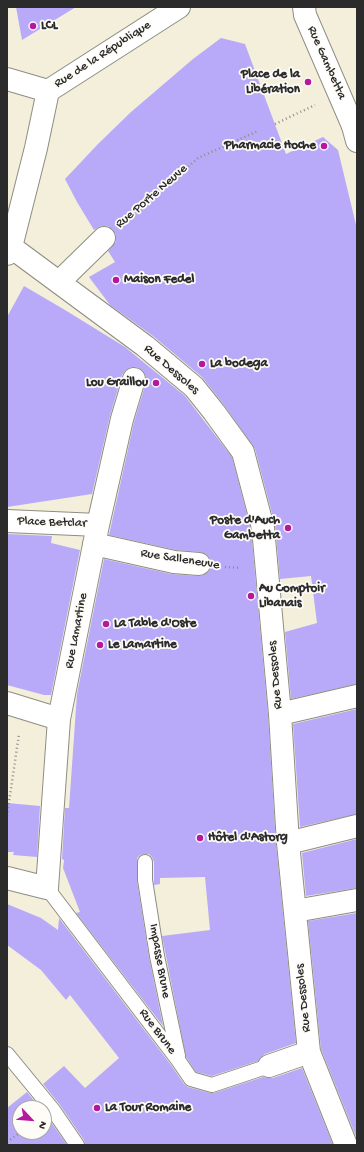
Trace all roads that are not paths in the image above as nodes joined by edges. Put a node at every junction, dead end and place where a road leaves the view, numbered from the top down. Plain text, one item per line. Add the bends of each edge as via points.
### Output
1 (179, 7) edge
2 (304, 7) edge
3 (7, 78) edge
4 (48, 90) junction
5 (355, 133) edge
6 (104, 238) road end
7 (9, 251) edge
8 (59, 282) junction
9 (134, 379) dead end
10 (7, 521) edge
11 (96, 534) junction
12 (199, 564) road end
13 (357, 696) edge
14 (15, 705) edge
15 (280, 714) junction
16 (59, 719) junction
17 (357, 826) edge
18 (288, 844) junction
19 (145, 862) dead end
20 (7, 878) edge
21 (47, 888) junction
22 (357, 900) edge
23 (296, 911) junction
24 (309, 1052) junction
25 (7, 1054) edge
26 (178, 1060) junction
27 (269, 1066) joint
28 (77, 1145) edge
29 (346, 1145) edge

1 - 4 street, Rue de la République
2 - 5 street, Rue Gambetta via 305,15
3 - 4 street
4 - 7 street
6 - 8 street, Rue Porte Neuve
7 - 8 street, Rue Dessoles
8 - 15 street, Rue Dessoles via 145,346 194,387 243,452 263,528
9 - 11 street, Rue Lamartine via 122,419
10 - 11 street, Place Betclar
11 - 12 street, Rue Salleneuve via 174,562
11 - 16 street, Rue Lamartine
13 - 15 street
14 - 16 street
15 - 18 street, Rue Dessoles
16 - 21 street, Rue Lamartine
17 - 18 street
18 - 23 street, Rue Dessoles
19 - 26 lane, Impasse Brune via 145,880 156,948
20 - 21 street
21 - 26 lane, Rue Brune
22 - 23 street
23 - 24 street, Rue Dessoles
24 - 27 street, Rue Brune
24 - 29 street, Rue Dessoles
25 - 28 lane via 53,1110
26 - 27 lane, Rue Brune via 191,1079 212,1085

